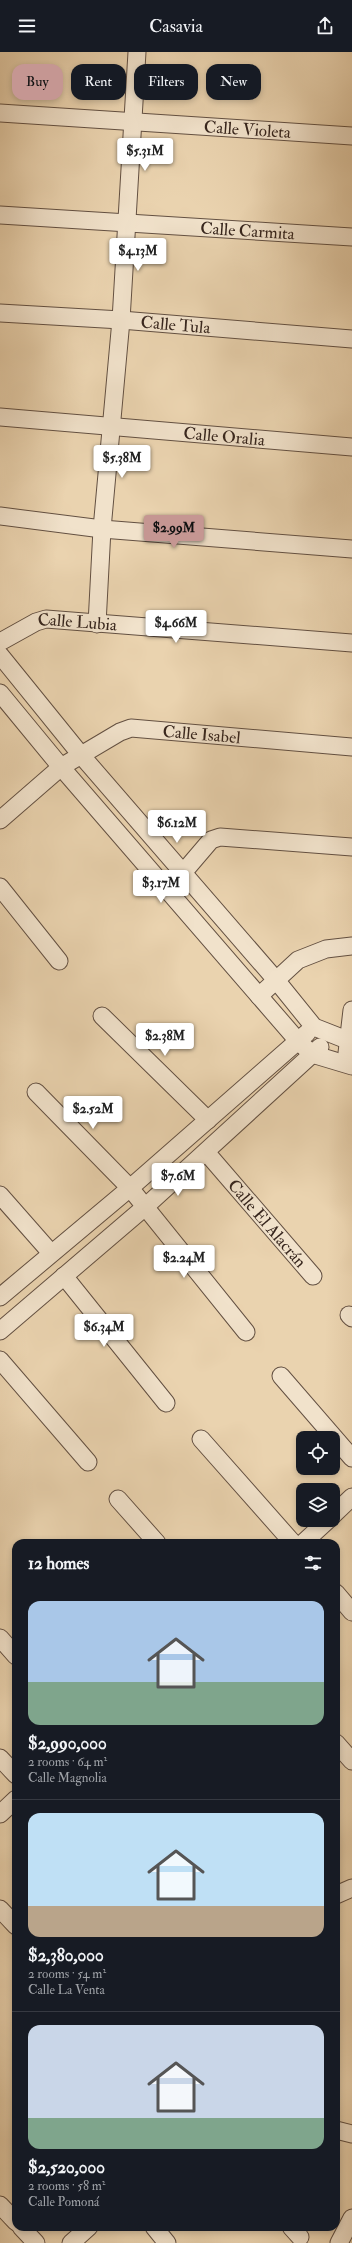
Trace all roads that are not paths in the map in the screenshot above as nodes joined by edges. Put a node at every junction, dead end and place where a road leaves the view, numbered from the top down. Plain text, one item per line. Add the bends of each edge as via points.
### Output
1 (137, 52) edge
2 (0, 113) edge
3 (134, 120) junction
4 (352, 136) edge
5 (0, 215) edge
6 (126, 222) junction
7 (352, 237) edge
8 (0, 313) edge
9 (121, 320) junction
10 (352, 339) edge
11 (0, 417) edge
12 (113, 426) junction
13 (352, 447) edge
14 (0, 516) edge
15 (102, 529) junction
16 (352, 549) edge
17 (97, 624) junction
18 (0, 642) edge
19 (352, 643) edge
20 (0, 655) edge
21 (0, 693) edge
22 (352, 747) edge
23 (80, 754) junction
24 (61, 766) junction
25 (0, 820) edge
26 (352, 847) edge
27 (183, 873) junction
28 (0, 886) edge
29 (168, 890) junction
30 (352, 946) edge
31 (59, 961) dead end
32 (276, 980) junction
33 (259, 996) junction
34 (352, 1010) edge
35 (102, 1016) dead end
36 (314, 1027) junction
37 (332, 1036) junction
38 (298, 1041) junction
39 (350, 1042) edge
40 (312, 1054) junction
41 (349, 1065) edge
42 (36, 1092) dead end
43 (208, 1120) junction
44 (206, 1152) junction
45 (130, 1188) junction
46 (0, 1195) edge
47 (145, 1207) junction
48 (51, 1253) junction
49 (64, 1276) junction
50 (313, 1276) dead end
51 (0, 1297) edge
52 (0, 1331) edge
53 (246, 1332) dead end
54 (0, 1360) edge
55 (280, 1376) dead end
56 (166, 1403) dead end
57 (201, 1439) dead end
58 (352, 1458) edge
59 (88, 1462) dead end
60 (352, 1497) edge
61 (118, 1499) dead end
62 (340, 1508) edge
63 (320, 1527) edge
64 (153, 1539) edge
65 (289, 1539) edge
66 (307, 1539) edge
67 (340, 1598) edge
68 (352, 1612) edge
69 (0, 1638) edge
70 (12, 1652) edge
71 (340, 1748) edge
72 (0, 1758) edge
73 (352, 1761) edge
74 (12, 1771) edge
75 (12, 1803) edge
76 (0, 1814) edge
77 (352, 1888) edge
78 (340, 1893) edge
79 (0, 1909) edge
80 (12, 1922) edge
81 (340, 2131) edge
82 (352, 2134) edge
83 (0, 2205) edge
84 (12, 2218) edge
85 (352, 2218) edge
86 (25, 2231) edge
87 (84, 2231) edge
88 (157, 2231) edge
89 (36, 2243) edge
90 (71, 2243) edge
91 (167, 2243) edge
92 (339, 2243) edge

1 - 3 street
2 - 3 street, Calle Violeta
3 - 4 street, Calle Violeta
3 - 6 street
5 - 6 street, Calle Carmita
6 - 7 street, Calle Carmita
6 - 9 street
8 - 9 street, Calle Tula
9 - 10 street, Calle Tula
9 - 12 street
11 - 12 street, Calle Oralia
12 - 13 street, Calle Oralia
12 - 15 street
14 - 15 street
15 - 16 street
15 - 17 street
17 - 18 street, Calle Lubia via 46,619
17 - 19 street, Calle Lubia
20 - 23 street
21 - 24 street
22 - 23 street, Calle Isabel via 131,728
23 - 24 street, Calle Isabel
23 - 27 street
24 - 25 street, Calle Isabel
24 - 29 street
26 - 27 street via 220,837 211,840
27 - 29 street
27 - 32 street
28 - 31 street
29 - 33 street
30 - 32 street via 326,949 298,960
32 - 33 street
32 - 36 street
33 - 38 street
34 - 39 street
35 - 43 street
36 - 37 street
36 - 38 street
37 - 39 street
37 - 40 street
38 - 40 street
38 - 43 street
39 - 41 street
40 - 41 street
40 - 44 street
42 - 45 street
43 - 45 street
44 - 47 street
44 - 50 street, Calle El Alacrán
45 - 47 street
45 - 48 street
46 - 48 street
47 - 49 street
47 - 53 street
48 - 51 street
49 - 52 street
49 - 56 street
54 - 59 street
55 - 58 street
57 - 65 street
60 - 62 street
61 - 64 street
63 - 66 street
67 - 68 street
69 - 70 street
71 - 73 street
72 - 74 street
75 - 76 street
77 - 78 street
79 - 80 street
81 - 82 street
83 - 84 street
85 - 92 street
86 - 89 street
87 - 90 street
88 - 91 street

